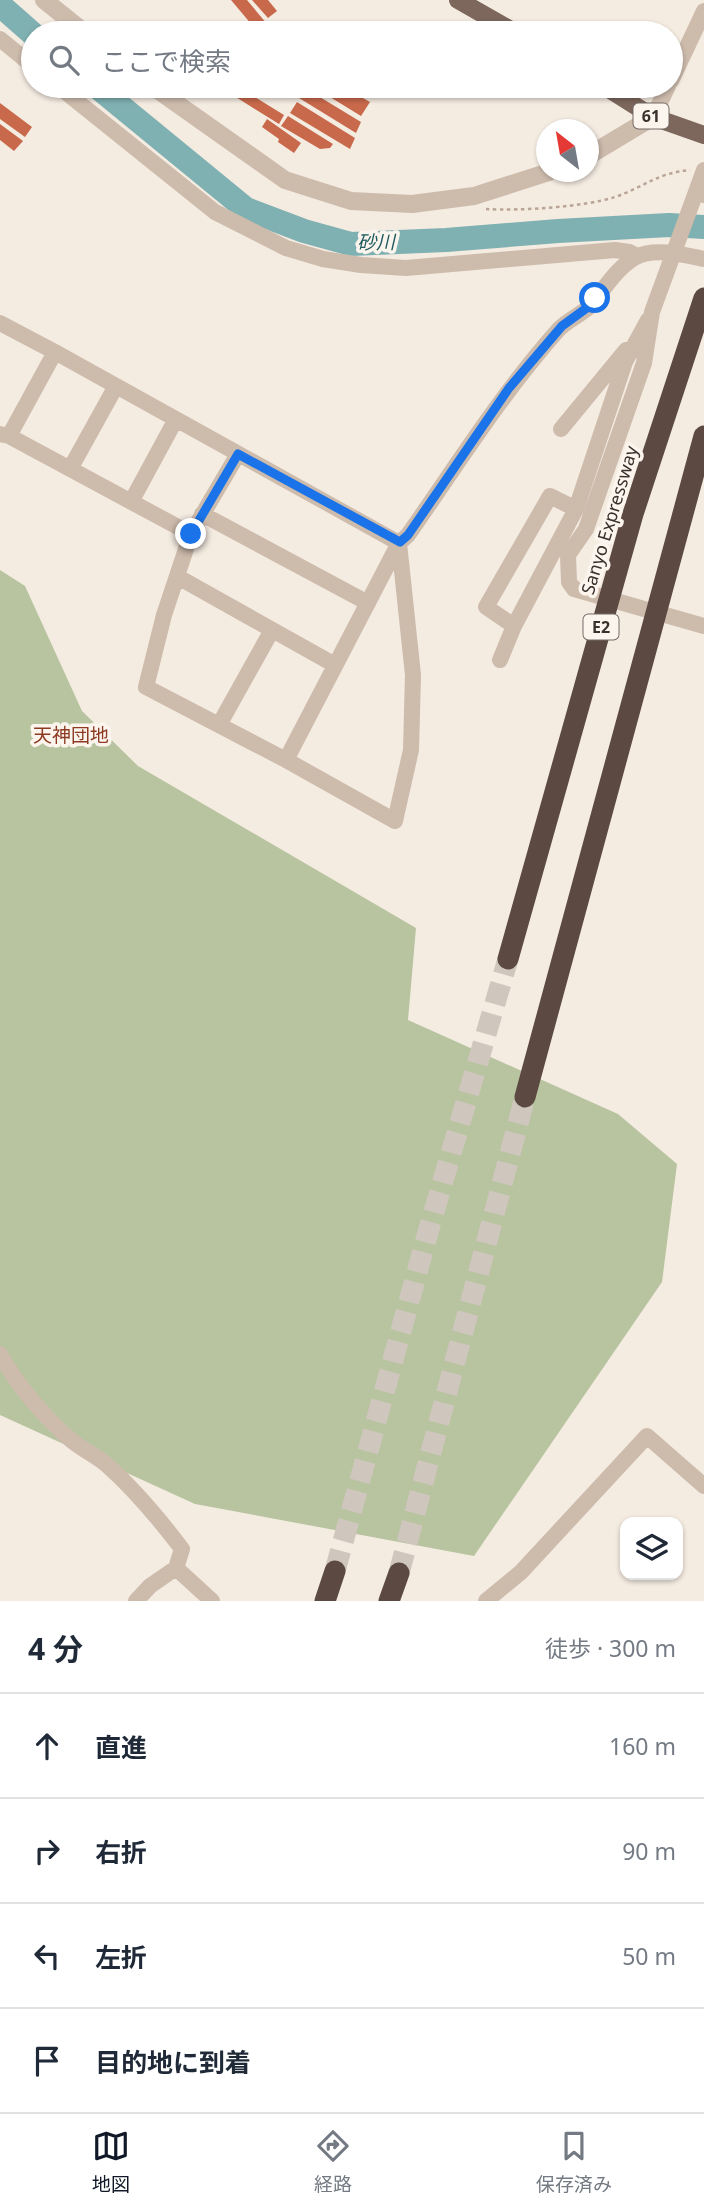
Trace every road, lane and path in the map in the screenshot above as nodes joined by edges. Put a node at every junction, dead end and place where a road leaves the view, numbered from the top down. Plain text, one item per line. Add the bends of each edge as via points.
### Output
1 (44, 0) edge
2 (458, 0) edge
3 (704, 11) edge
4 (70, 21) edge
5 (495, 21) edge
6 (0, 39) edge
7 (21, 56) edge
8 (683, 56) edge
9 (73, 98) edge
10 (169, 98) edge
11 (623, 98) edge
12 (662, 98) edge
13 (653, 117) junction
14 (704, 135) edge
15 (599, 150) edge
16 (698, 170) edge
17 (536, 176) edge
18 (698, 196) edge
19 (479, 209) dead end
20 (675, 254) junction
21 (637, 256) junction
22 (704, 259) edge
23 (704, 298) edge
24 (652, 312) junction
25 (0, 323) edge
26 (636, 340) junction
27 (55, 352) junction
28 (116, 386) junction
29 (176, 419) junction
30 (561, 429) dead end
31 (5, 435) edge
32 (704, 436) edge
33 (238, 454) junction
34 (70, 469) junction
35 (131, 502) junction
36 (576, 509) junction
37 (202, 514) junction
38 (191, 534) junction
39 (400, 542) junction
40 (178, 578) junction
41 (368, 603) junction
42 (514, 625) junction
43 (698, 625) edge
44 (272, 630) junction
45 (500, 660) dead end
46 (335, 665) junction
47 (219, 725) junction
48 (286, 760) junction
49 (508, 959) tunnel mouth
50 (525, 1097) tunnel mouth
51 (0, 1354) edge
52 (704, 1486) edge
53 (176, 1568) junction
54 (335, 1571) tunnel mouth
55 (399, 1573) tunnel mouth
56 (136, 1601) edge
57 (212, 1601) edge
58 (325, 1601) edge
59 (389, 1601) edge
60 (486, 1601) edge

1 - 4 street
2 - 5 main road
3 - 8 street
6 - 7 street
9 - 21 street via 215,212 286,248 323,259 406,268 615,250
10 - 17 street via 285,180 351,201 412,204 474,196
11 - 13 main road, 61
12 - 13 street
13 - 14 main road, 61
13 - 15 street
16 - 18 street
16 - 19 path via 656,176 597,201
18 - 20 street
20 - 21 street
20 - 22 street
20 - 24 street
21 - 39 street via 588,307 562,326 509,388
23 - 49 highway, Sanyo Expressway / E2 via 633,514
24 - 26 street
24 - 43 street via 645,363 586,529 568,555 569,582 574,589
25 - 27 street
26 - 30 street
26 - 36 street
27 - 28 street
27 - 31 street
28 - 29 street
28 - 34 street
29 - 33 street
29 - 35 street
31 - 34 street
32 - 50 highway
33 - 37 street
33 - 39 street
34 - 35 street
35 - 38 street
36 - 42 street
36 - 42 street via 550,495 486,607
37 - 38 street
37 - 41 street
38 - 40 street
39 - 41 street
39 - 48 street via 413,675 411,750 394,821
40 - 44 street
40 - 47 street via 146,687
41 - 46 street
42 - 45 street
44 - 46 street
44 - 47 street
46 - 48 street
47 - 48 street
51 - 53 street via 72,1441 107,1465 160,1520 183,1549
52 - 60 street via 647,1436 521,1572
53 - 56 street
53 - 57 street
54 - 58 highway
55 - 59 highway

